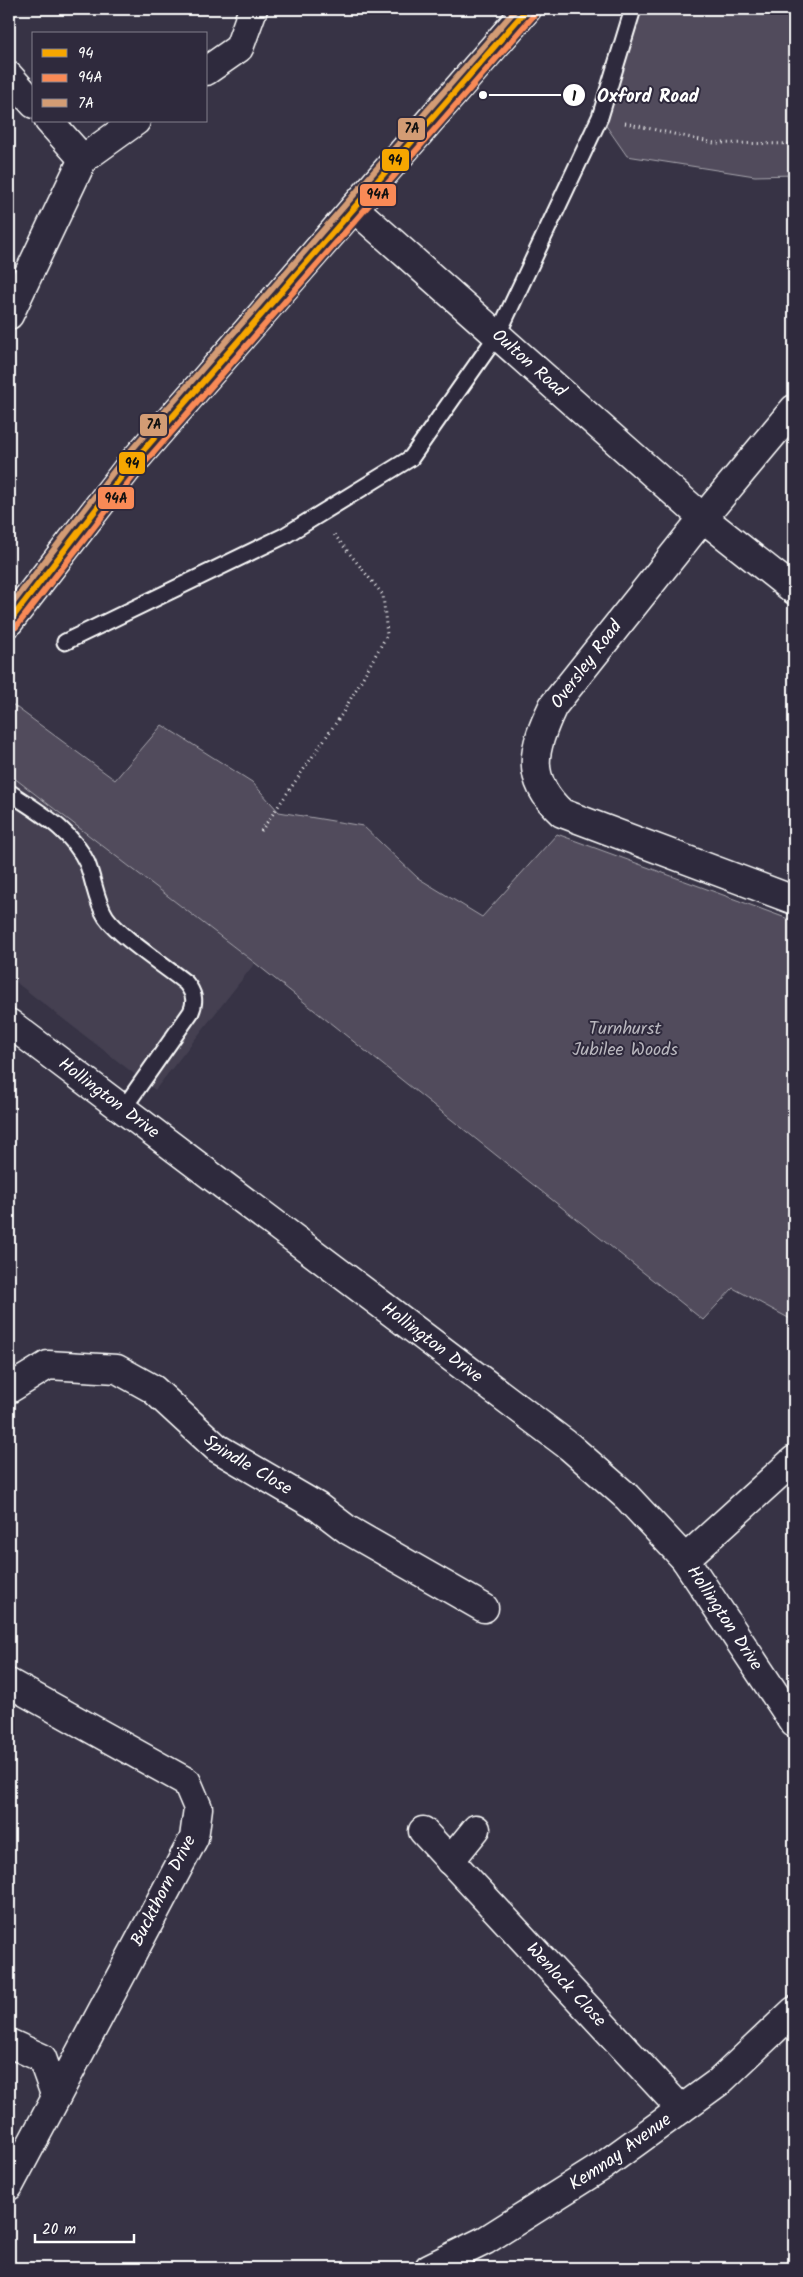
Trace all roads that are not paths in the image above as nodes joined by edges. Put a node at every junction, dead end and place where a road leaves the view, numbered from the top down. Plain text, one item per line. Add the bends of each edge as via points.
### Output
1 (252, 9) edge
2 (527, 9) edge
3 (633, 9) edge
4 (208, 70) edge
5 (9, 76) edge
6 (32, 102) edge
7 (50, 122) edge
8 (135, 122) edge
9 (83, 159) junction
10 (354, 208) junction
11 (9, 315) edge
12 (498, 334) junction
13 (794, 409) edge
14 (703, 518) junction
15 (794, 590) edge
16 (9, 622) edge
17 (65, 642) dead end
18 (9, 792) edge
19 (794, 900) edge
20 (9, 1023) edge
21 (123, 1110) junction
22 (9, 1389) edge
23 (794, 1460) edge
24 (685, 1559) junction
25 (484, 1608) dead end
26 (9, 1683) edge
27 (794, 1723) edge
28 (476, 1829) dead end
29 (422, 1831) dead end
30 (450, 1861) junction
31 (794, 2011) edge
32 (9, 2043) edge
33 (56, 2097) junction
34 (680, 2109) junction
35 (9, 2186) edge
36 (429, 2268) edge

1 - 4 street via 239,48
2 - 10 street
3 - 12 lane via 600,118
5 - 6 street
7 - 9 street
8 - 9 street
9 - 11 street
10 - 12 street, Oulton Road
10 - 16 street via 128,468
12 - 14 street, Oulton Road
12 - 17 lane via 411,458 284,536
13 - 14 street, Oversley Road
14 - 15 street, Oulton Road
14 - 19 street, Oversley Road via 553,706 539,736 535,770 546,798 562,813
18 - 21 lane via 60,827 73,840 86,862 106,917 192,990 194,1005 191,1012
20 - 21 street, Hollington Drive
21 - 24 street, Hollington Drive via 570,1446 627,1497
22 - 25 street, Spindle Close via 48,1365 117,1369 153,1389 217,1448 318,1506 348,1530
23 - 24 street
24 - 27 street, Hollington Drive
26 - 33 street, Buckthorn Drive via 187,1782 198,1808 194,1838
28 - 30 street
29 - 30 street, Wenlock Close
30 - 34 street, Wenlock Close
31 - 34 street, Kemnay Avenue via 720,2081
32 - 33 street via 42,2058
33 - 35 street, Buckthorn Drive
34 - 36 street, Kemnay Avenue via 602,2166 486,2240

